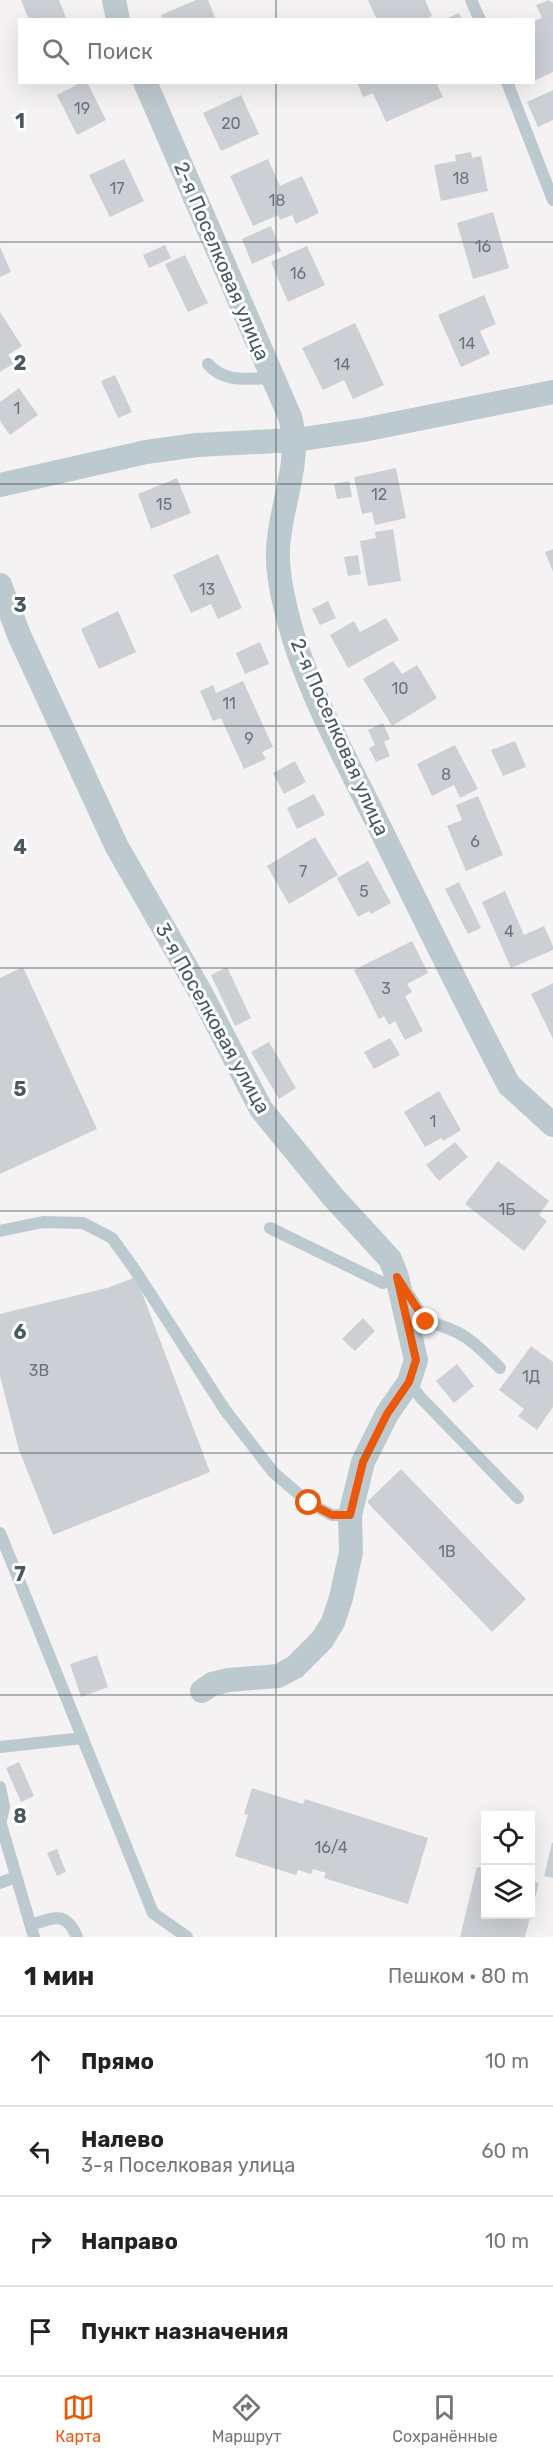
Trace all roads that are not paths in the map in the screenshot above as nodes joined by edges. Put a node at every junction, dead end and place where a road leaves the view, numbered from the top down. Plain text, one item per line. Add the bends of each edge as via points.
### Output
1 (114, 0) edge
2 (471, 0) edge
3 (118, 18) edge
4 (479, 18) edge
5 (146, 84) edge
6 (508, 84) edge
7 (553, 200) edge
8 (208, 364) dead end
9 (273, 378) junction
10 (553, 392) edge
11 (296, 440) junction
12 (0, 485) edge
13 (0, 585) edge
14 (553, 1125) edge
15 (270, 1228) dead end
16 (0, 1231) edge
17 (397, 1277) junction
18 (500, 1368) dead end
19 (409, 1382) junction
20 (518, 1498) dead end
21 (350, 1515) junction
22 (0, 1533) edge
23 (202, 1691) dead end
24 (83, 1738) junction
25 (0, 1747) edge
26 (0, 1787) edge
27 (0, 1823) edge
28 (16, 1877) junction
29 (0, 1883) edge
30 (33, 1931) edge
31 (77, 1937) edge
32 (187, 1937) edge

1 - 3 street
2 - 4 lane
5 - 9 street, 2-я Поселковая улица
6 - 7 lane
8 - 9 lane via 217,374 230,378
9 - 11 street, 2-я Поселковая улица
10 - 11 street
11 - 12 street via 146,452
11 - 14 street, 2-я Поселковая улица via 277,552 289,620 308,674 354,776 509,1085
13 - 17 street, 3-я Поселковая улица via 19,635 117,847 202,995 261,1109 390,1259
15 - 17 lane via 383,1283
16 - 21 lane via 43,1222 83,1223 112,1238 225,1410 273,1472 309,1503 332,1515
17 - 18 lane via 426,1322 466,1335
17 - 19 street, 3-я Поселковая улица via 416,1360
19 - 20 lane
19 - 21 street, 3-я Поселковая улица via 387,1414 363,1462
21 - 23 street, 3-я Поселковая улица via 351,1552 341,1598 322,1640 295,1667 278,1676 229,1680
22 - 24 lane
24 - 25 lane
24 - 32 lane via 153,1913
26 - 27 lane via 4,1807
27 - 28 lane
28 - 29 lane
28 - 30 lane
30 - 31 lane via 50,1918 61,1917

